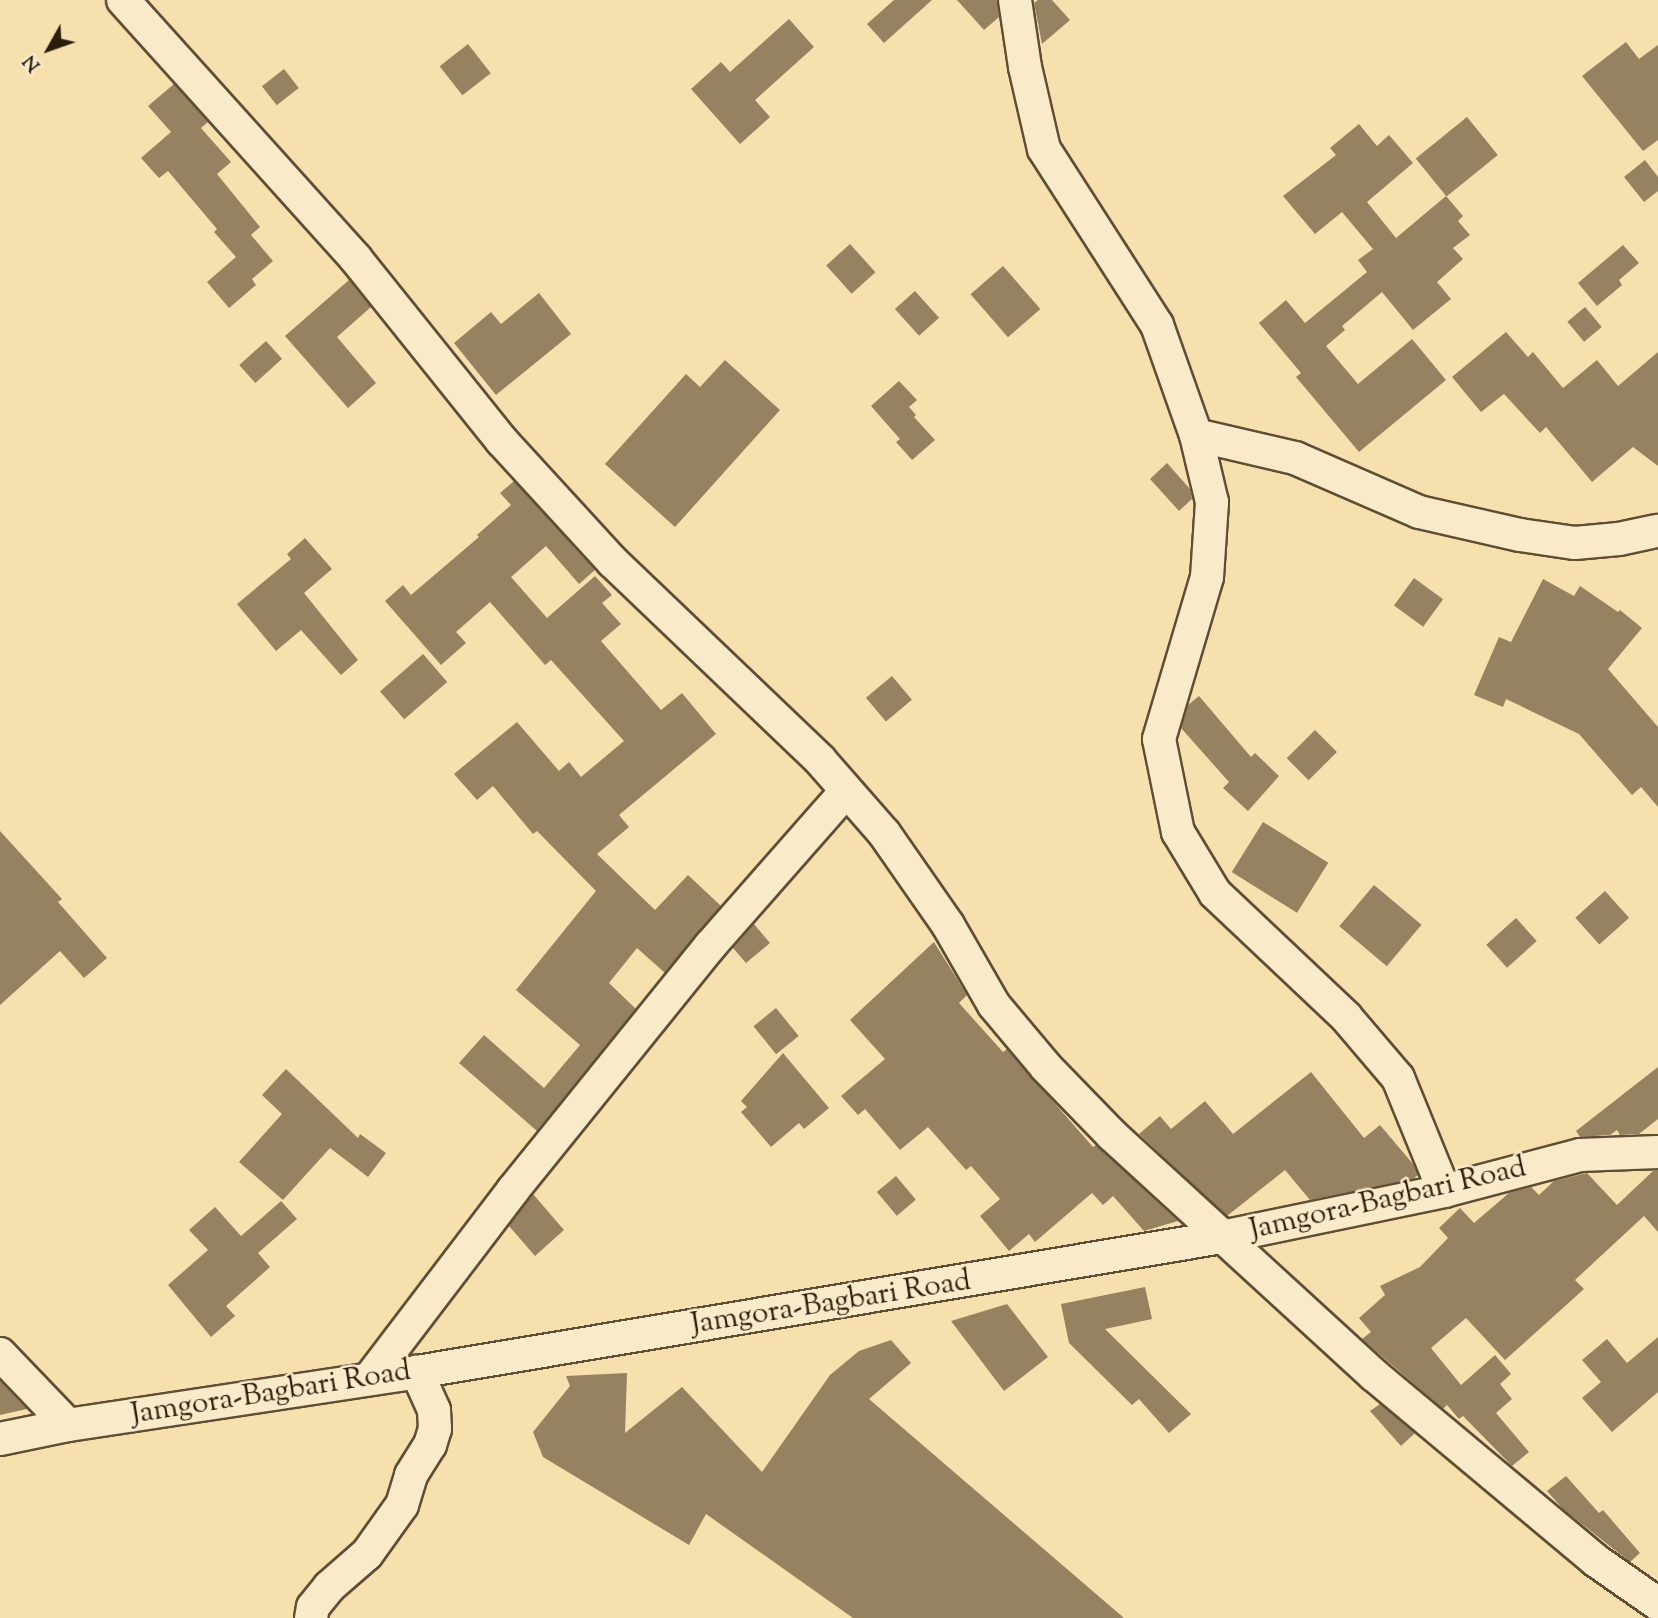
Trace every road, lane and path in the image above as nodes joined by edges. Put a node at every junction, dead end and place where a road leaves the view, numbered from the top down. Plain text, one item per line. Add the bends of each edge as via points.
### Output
1 (1015, 0) edge
2 (136, 5) edge
3 (1196, 435) junction
4 (1658, 531) edge
5 (846, 791) junction
6 (1658, 1152) edge
7 (1444, 1191) junction
8 (1222, 1237) junction
9 (0, 1354) edge
10 (417, 1372) junction
11 (370, 1378) junction
12 (68, 1425) junction
13 (0, 1439) edge
14 (1658, 1604) edge
15 (311, 1618) edge

1 - 3 street via 1044,149 1157,325
2 - 5 street via 356,259 520,461 613,562 820,760
3 - 4 street via 1295,458 1419,512 1520,535 1575,543
3 - 7 street via 1212,502 1207,577 1159,739 1178,832 1215,894 1289,959 1398,1078
5 - 8 street via 884,834 948,925 994,1005 1046,1067
5 - 11 street via 710,946 513,1190
6 - 7 street, Jamgora-Bagbari Road via 1580,1155
7 - 8 street, Jamgora-Bagbari Road
8 - 10 street, Jamgora-Bagbari Road
8 - 14 street via 1441,1431 1595,1560
9 - 12 street
10 - 11 street, Jamgora-Bagbari Road
10 - 15 street via 434,1410 430,1446 411,1475 402,1505 367,1554 328,1587 313,1607
11 - 12 street, Jamgora-Bagbari Road
12 - 13 street, Jamgora-Bagbari Road

